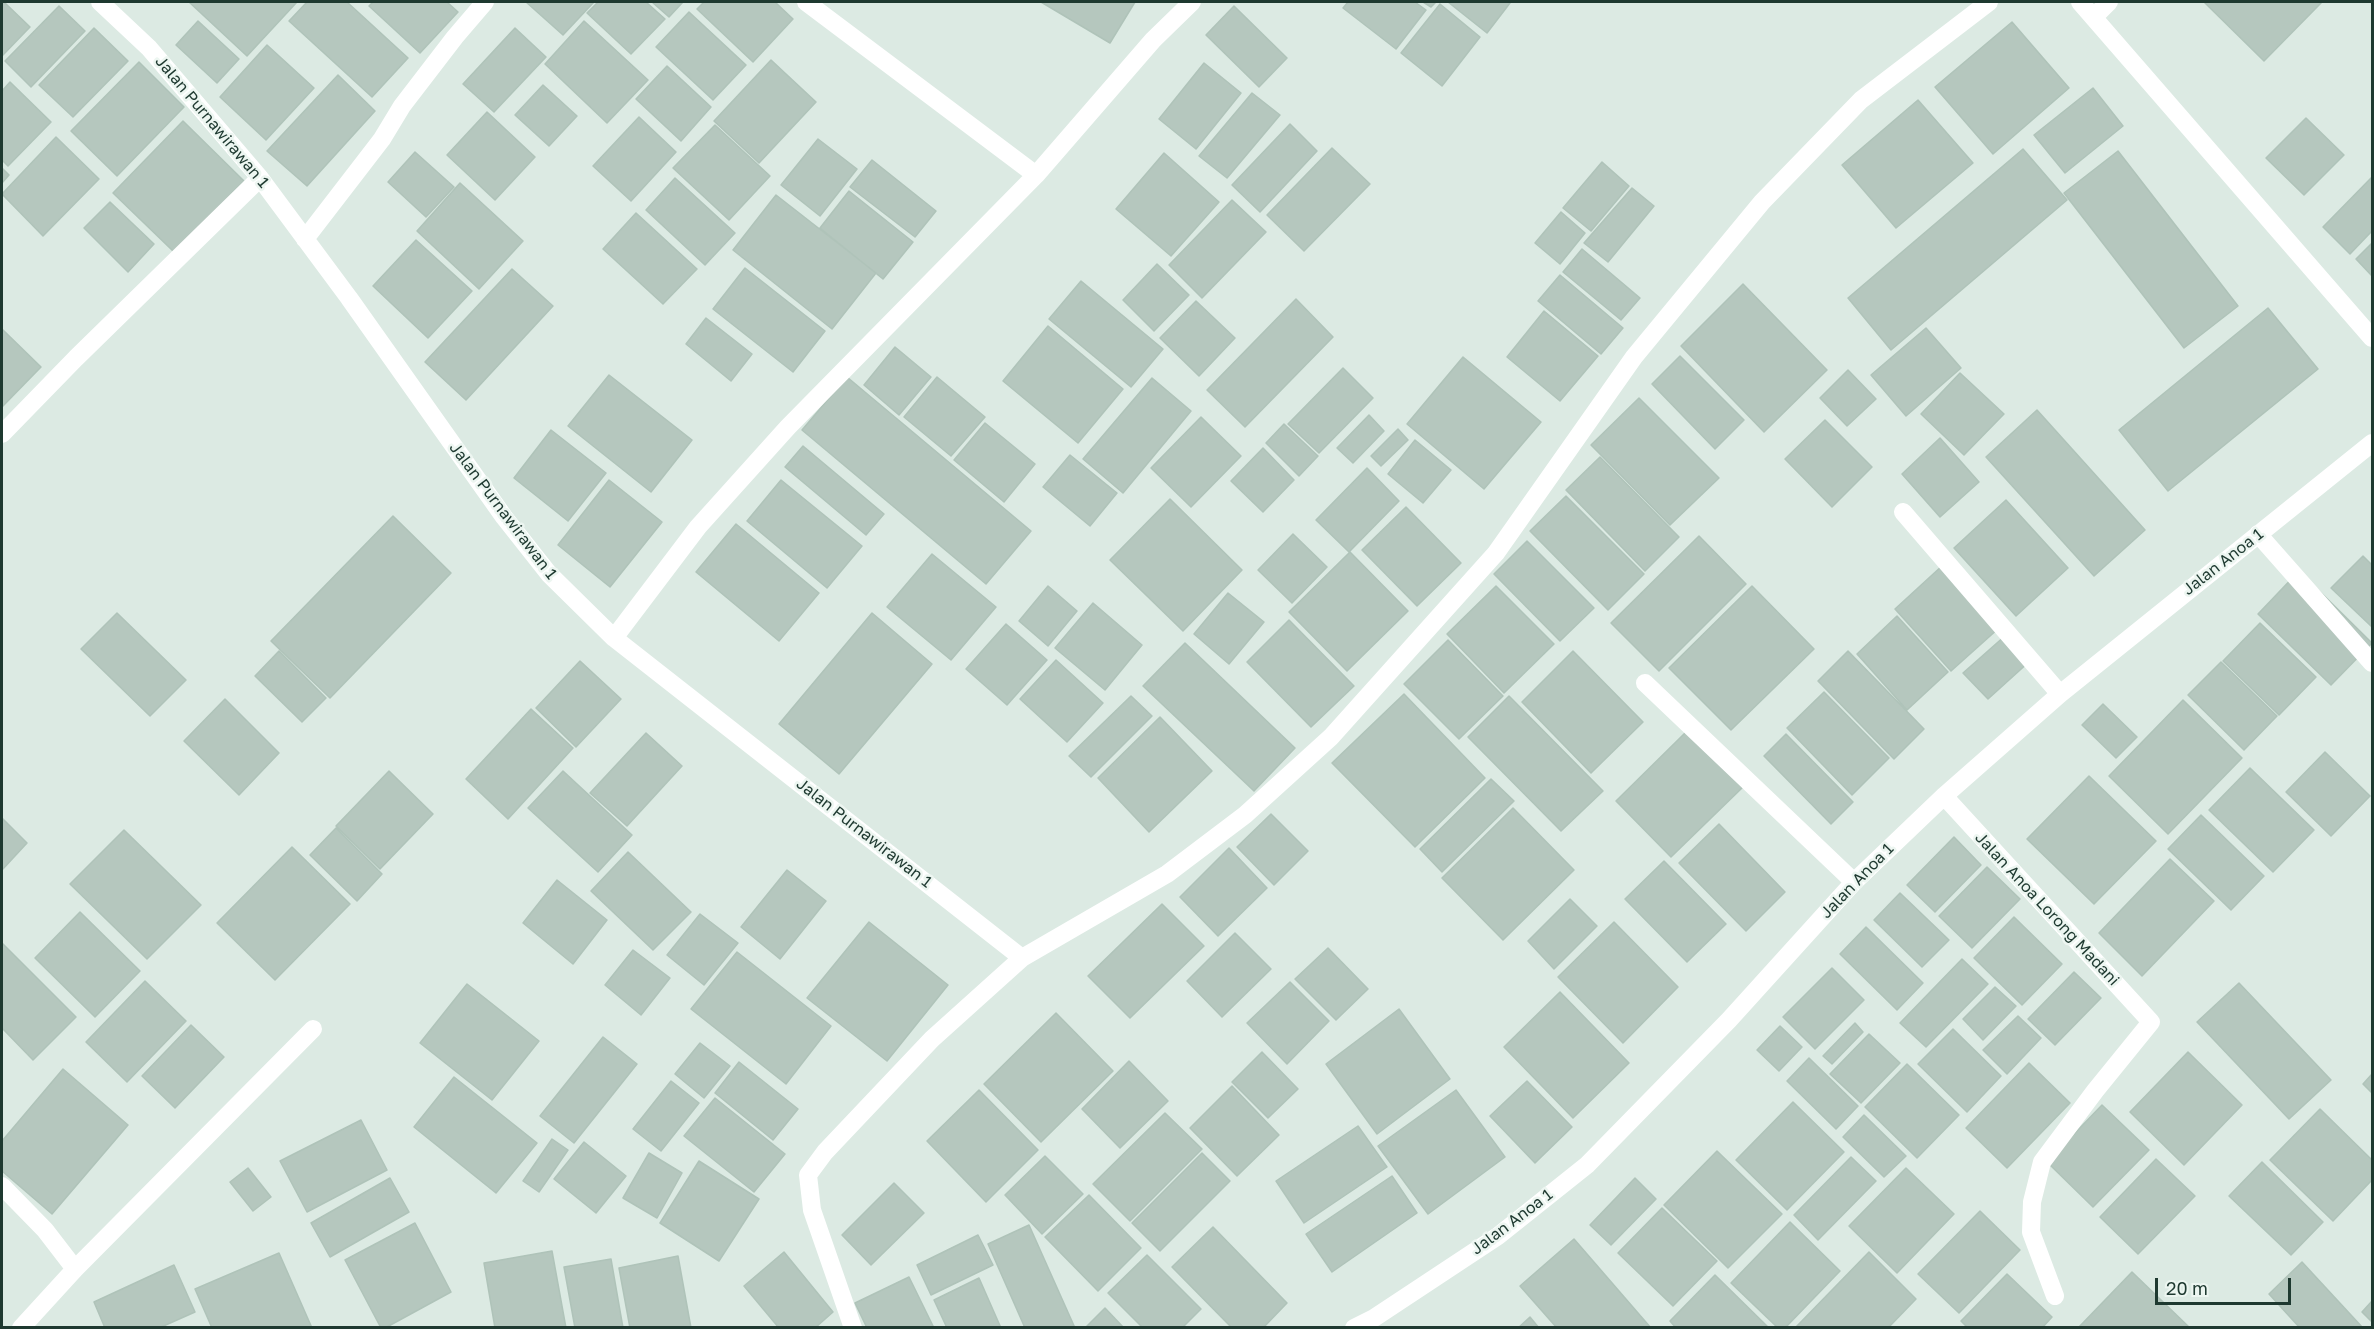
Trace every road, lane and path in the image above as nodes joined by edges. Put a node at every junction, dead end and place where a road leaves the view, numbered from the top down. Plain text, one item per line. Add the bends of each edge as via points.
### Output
1 (100, 2) edge
2 (485, 2) edge
3 (806, 2) edge
4 (1192, 2) edge
5 (1989, 2) edge
6 (2080, 2) edge
7 (2109, 2) edge
8 (2094, 17) junction
9 (1036, 175) junction
10 (260, 178) junction
11 (305, 239) junction
12 (2373, 338) edge
13 (2, 434) edge
14 (2373, 443) edge
15 (1902, 512) dead end
16 (2258, 534) junction
17 (614, 638) junction
18 (2373, 663) edge
19 (1645, 683) dead end
20 (2060, 694) junction
21 (1944, 796) junction
22 (1854, 882) junction
23 (1022, 958) junction
24 (313, 1029) dead end
25 (2, 1186) edge
26 (75, 1269) junction
27 (2055, 1296) dead end
28 (1378, 1323) edge
29 (21, 1328) edge
30 (853, 1328) edge
31 (1354, 1328) edge

1 - 10 street, Jalan Purnawirawan 1 via 149,48
2 - 11 street via 402,106 382,139
3 - 9 street
4 - 9 street
5 - 23 street via 1861,100 1762,202 1634,357 1496,553 1331,736 1245,815 1167,874
6 - 8 street
7 - 8 street
8 - 12 street
9 - 17 street via 788,427 698,527
10 - 11 street, Jalan Purnawirawan 1
10 - 13 street
11 - 17 street, Jalan Purnawirawan 1 via 504,517 549,574
14 - 16 street, Jalan Anoa 1
15 - 20 street
16 - 18 street
16 - 20 street, Jalan Anoa 1
17 - 23 street, Jalan Purnawirawan 1
19 - 22 street
20 - 21 street, Jalan Anoa 1
21 - 22 street, Jalan Anoa 1
21 - 27 street, Jalan Anoa Lorong Madani via 2151,1022 2042,1162 2032,1202 2031,1232
22 - 28 street, Jalan Anoa 1 via 1728,1020 1587,1165
23 - 30 street via 932,1039 808,1175 812,1210
24 - 26 street
25 - 26 street via 45,1230
26 - 29 street
28 - 31 street, Jalan Anoa 1

